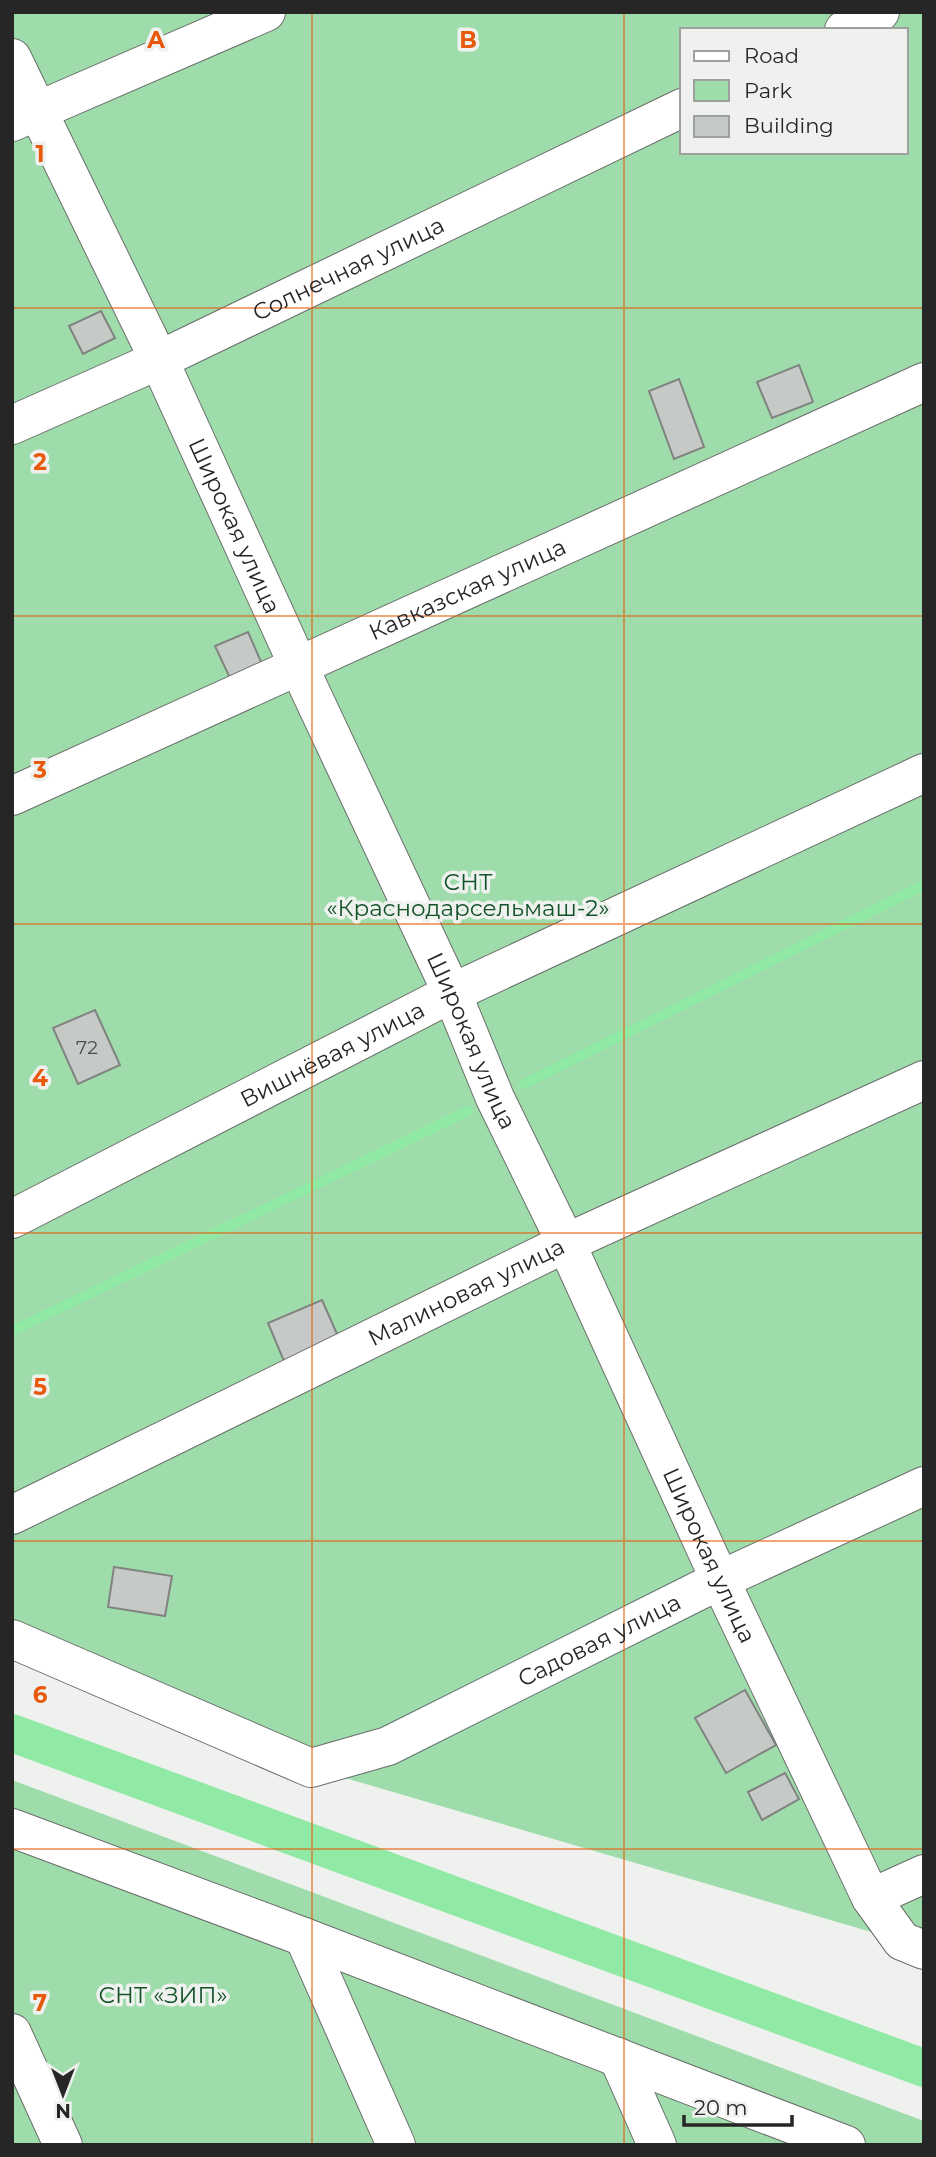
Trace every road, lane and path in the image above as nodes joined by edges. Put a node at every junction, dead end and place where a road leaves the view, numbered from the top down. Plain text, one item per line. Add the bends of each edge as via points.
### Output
1 (266, 12) edge
2 (880, 12) edge
3 (848, 28) edge
4 (12, 58) edge
5 (680, 109) edge
6 (25, 117) edge
7 (159, 360) junction
8 (924, 382) edge
9 (12, 425) edge
10 (298, 665) junction
11 (924, 773) edge
12 (12, 796) edge
13 (452, 993) junction
14 (924, 1080) edge
15 (12, 1219) edge
16 (566, 1243) junction
17 (924, 1486) edge
18 (12, 1515) edge
19 (720, 1580) junction
20 (12, 1639) edge
21 (12, 1828) edge
22 (924, 1874) edge
23 (871, 1898) junction
24 (304, 1937) junction
25 (913, 1946) edge
26 (12, 2033) edge
27 (618, 2057) junction
28 (63, 2145) edge
29 (396, 2145) edge
30 (657, 2145) edge
31 (846, 2145) edge

1 - 6 street
2 - 3 street
4 - 6 street, Широкая улица
5 - 7 street, Солнечная улица
6 - 7 street, Широкая улица
7 - 9 street, Солнечная улица
7 - 10 street, Широкая улица
8 - 10 street, Кавказская улица
10 - 12 street, Кавказская улица
10 - 13 street, Широкая улица
11 - 13 street, Вишнёвая улица
13 - 15 street, Вишнёвая улица
13 - 16 street, Широкая улица via 495,1098
14 - 16 street, Малиновая улица
16 - 18 street, Малиновая улица
16 - 19 street, Широкая улица
17 - 19 street, Садовая улица
19 - 20 street, Садовая улица via 388,1746 310,1768
19 - 23 street, Широкая улица
21 - 24 street
22 - 23 street
23 - 25 street, Широкая улица
24 - 27 street
24 - 29 street
26 - 28 street
27 - 30 street
27 - 31 street

